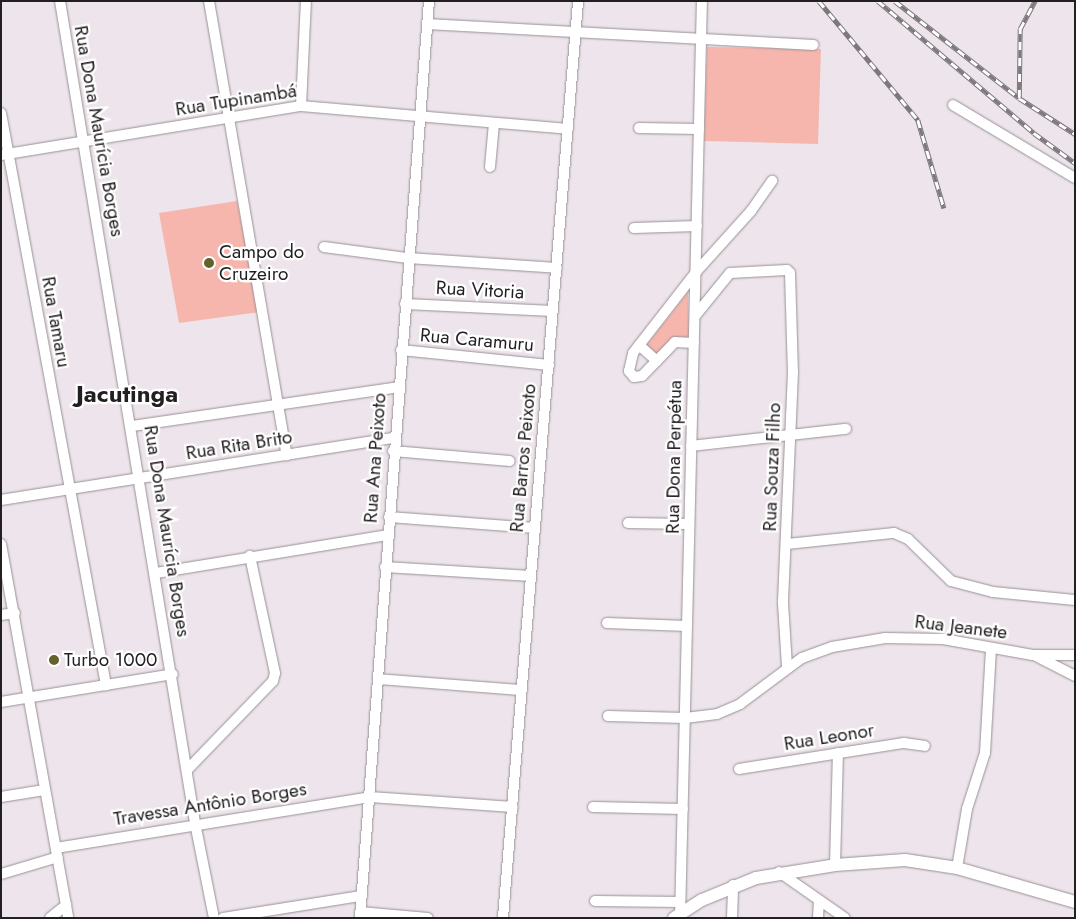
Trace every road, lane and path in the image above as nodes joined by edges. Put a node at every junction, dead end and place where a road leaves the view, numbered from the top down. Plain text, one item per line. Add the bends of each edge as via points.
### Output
1 (60, 1) edge
2 (209, 1) edge
3 (306, 1) edge
4 (429, 1) edge
5 (578, 1) edge
6 (702, 1) edge
7 (427, 24) junction
8 (576, 32) junction
9 (701, 38) junction
10 (814, 45) dead end
11 (953, 105) dead end
12 (302, 106) junction
13 (1, 113) edge
14 (420, 117) junction
15 (230, 118) junction
16 (494, 123) junction
17 (639, 128) dead end
18 (568, 129) junction
19 (699, 130) junction
20 (83, 143) junction
21 (5, 154) edge
22 (490, 167) dead end
23 (1075, 178) edge
24 (772, 181) dead end
25 (697, 226) junction
26 (634, 228) dead end
27 (324, 247) dead end
28 (408, 258) junction
29 (557, 268) junction
30 (696, 272) junction
31 (405, 304) junction
32 (553, 311) junction
33 (694, 316) junction
34 (694, 343) junction
35 (639, 345) junction
36 (401, 350) junction
37 (657, 361) junction
38 (549, 364) junction
39 (398, 387) junction
40 (278, 405) junction
41 (132, 426) junction
42 (846, 430) dead end
43 (394, 438) junction
44 (789, 438) junction
45 (691, 446) junction
46 (393, 451) junction
47 (287, 455) junction
48 (510, 461) dead end
49 (140, 478) junction
50 (68, 488) junction
51 (1, 500) edge
52 (389, 518) junction
53 (628, 523) dead end
54 (690, 524) junction
55 (535, 528) junction
56 (388, 535) junction
57 (1, 544) edge
58 (788, 544) junction
59 (250, 556) junction
60 (386, 567) junction
61 (156, 573) junction
62 (531, 576) junction
63 (1075, 600) edge
64 (15, 613) junction
65 (1, 615) edge
66 (607, 622) dead end
67 (687, 626) junction
68 (991, 648) junction
69 (1033, 655) junction
70 (1075, 655) edge
71 (787, 666) junction
72 (173, 674) junction
73 (1075, 676) edge
74 (378, 679) junction
75 (106, 685) junction
76 (522, 690) junction
77 (30, 698) junction
78 (1, 702) edge
79 (608, 716) dead end
80 (685, 718) junction
81 (925, 746) dead end
82 (838, 753) junction
83 (188, 769) junction
84 (739, 769) dead end
85 (44, 790) junction
86 (1, 797) edge
87 (370, 797) junction
88 (512, 806) junction
89 (592, 807) dead end
90 (682, 809) junction
91 (195, 823) junction
92 (57, 852) junction
93 (835, 864) junction
94 (957, 868) junction
95 (779, 872) junction
96 (1, 874) edge
97 (733, 885) junction
98 (361, 896) junction
99 (595, 901) dead end
100 (818, 901) junction
101 (1075, 902) edge
102 (66, 905) junction
103 (678, 913) edge
104 (360, 915) edge
105 (50, 918) edge
106 (68, 918) edge
107 (214, 918) edge
108 (223, 918) edge
109 (428, 918) edge
110 (504, 918) edge
111 (732, 918) edge
112 (818, 918) edge
113 (845, 918) edge

1 - 20 street, Rua Dona Maurícia Borges
2 - 15 street
3 - 12 street
4 - 7 street, Rua Ana Peixoto
5 - 8 street, Rua Barros Peixoto
6 - 9 street, Rua Dona Perpétua
7 - 8 street
7 - 14 street, Rua Ana Peixoto
8 - 9 street
8 - 18 street, Rua Barros Peixoto
9 - 10 street
9 - 19 street, Rua Dona Perpétua
11 - 23 street
12 - 14 street, Rua Tupinambá
12 - 15 street, Rua Tupinambá
13 - 21 street, Rua Tamaru
14 - 16 street, Rua Tupinambá
14 - 28 street, Rua Ana Peixoto
15 - 20 street, Rua Tupinambá
15 - 40 street
16 - 18 street, Rua Tupinambá
16 - 22 street
17 - 19 street
18 - 29 street, Rua Barros Peixoto
19 - 25 street, Rua Dona Perpétua
20 - 21 street, Rua Tupinambá
20 - 41 street, Rua Dona Maurícia Borges
21 - 50 street, Rua Tamaru
24 - 30 street via 751,211
25 - 26 street
25 - 30 street, Rua Dona Perpétua
27 - 28 street
28 - 29 street
28 - 31 street, Rua Ana Peixoto
29 - 32 street, Rua Barros Peixoto
30 - 33 street, Rua Dona Perpétua
30 - 35 street
31 - 32 street, Rua Vitoria
31 - 36 street, Rua Ana Peixoto
32 - 38 street, Rua Barros Peixoto
33 - 34 street, Rua Dona Perpétua
33 - 44 street, Rua Souza Filho via 730,273 787,270 793,283 794,323
34 - 37 street via 675,342
34 - 45 street, Rua Dona Perpétua
35 - 37 street
35 - 37 street via 631,358 631,375 642,376
36 - 38 street, Rua Caramuru
36 - 39 street, Rua Ana Peixoto
38 - 55 street, Rua Barros Peixoto
39 - 40 street
39 - 43 street, Rua Ana Peixoto
40 - 41 street
40 - 47 street
41 - 49 street, Rua Dona Maurícia Borges
42 - 44 street
43 - 46 street, Rua Ana Peixoto
43 - 47 street, Rua Rita Brito
44 - 45 street
44 - 58 street, Rua Souza Filho
45 - 54 street, Rua Dona Perpétua
46 - 48 street
46 - 52 street, Rua Ana Peixoto
47 - 49 street, Rua Rita Brito
49 - 50 street, Rua Rita Brito
49 - 61 street, Rua Dona Maurícia Borges
50 - 51 street, Rua Rita Brito
50 - 75 street, Rua Tamaru
52 - 55 street
52 - 56 street, Rua Ana Peixoto
53 - 54 street
54 - 67 street, Rua Dona Perpétua
55 - 62 street, Rua Barros Peixoto
56 - 59 street
56 - 60 street, Rua Ana Peixoto
57 - 64 street
58 - 63 street via 894,533 908,539 941,574 962,585 993,592
58 - 71 street, Rua Souza Filho via 784,603
59 - 61 street
59 - 83 street via 275,673 273,681
60 - 62 street
60 - 74 street, Rua Ana Peixoto
61 - 72 street, Rua Dona Maurícia Borges
62 - 76 street, Rua Barros Peixoto
64 - 65 street
64 - 77 street
66 - 67 street
67 - 80 street, Rua Dona Perpétua
68 - 69 street, Rua Jeanete
68 - 71 street, Rua Jeanete via 943,639 885,638 832,647
68 - 94 street via 985,753 967,809
69 - 70 street, Rua Jeanete
69 - 73 street
71 - 80 street, Rua Jeanete via 728,711
72 - 75 street
72 - 83 street, Rua Dona Maurícia Borges
74 - 76 street
74 - 87 street, Rua Ana Peixoto
75 - 77 street
76 - 88 street, Rua Barros Peixoto
77 - 78 street
77 - 85 street
79 - 80 street, Rua Jeanete
80 - 90 street, Rua Dona Perpétua
81 - 82 street, Rua Leonor via 904,744
82 - 84 street, Rua Leonor
82 - 93 street
83 - 91 street, Rua Dona Maurícia Borges
85 - 86 street
85 - 92 street
87 - 88 street, Travessa Antônio Borges
87 - 91 street, Travessa Antônio Borges
87 - 98 street, Rua Ana Peixoto
88 - 110 street, Rua Barros Peixoto
89 - 90 street
90 - 103 street, Rua Dona Perpétua
91 - 92 street, Travessa Antônio Borges
91 - 107 street, Rua Dona Maurícia Borges
92 - 96 street, Travessa Antônio Borges
92 - 102 street
93 - 94 main road via 905,860
93 - 95 main road
94 - 101 main road
95 - 97 main road
95 - 100 street
97 - 103 main road
97 - 111 street
98 - 104 street, Rua Ana Peixoto
98 - 108 street
99 - 103 street
100 - 112 street
100 - 113 street
102 - 105 street
102 - 106 street
104 - 109 street

